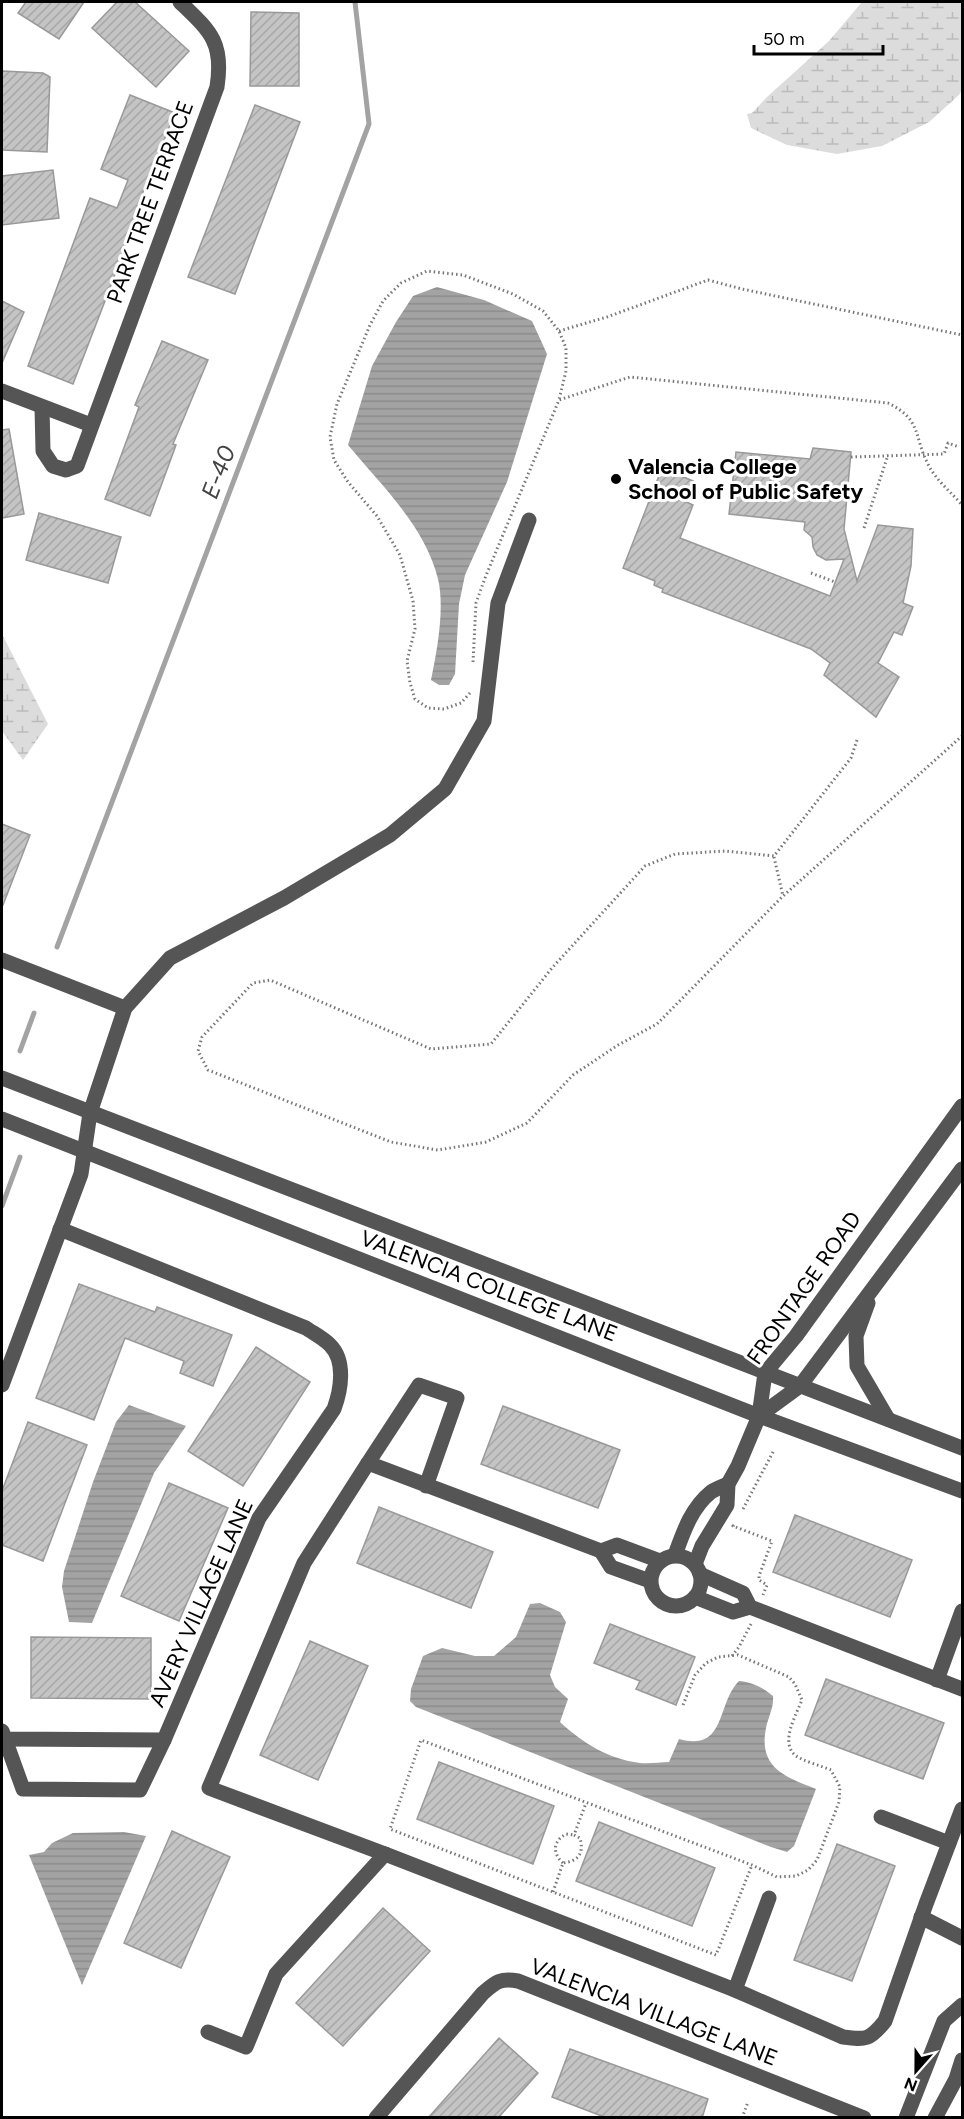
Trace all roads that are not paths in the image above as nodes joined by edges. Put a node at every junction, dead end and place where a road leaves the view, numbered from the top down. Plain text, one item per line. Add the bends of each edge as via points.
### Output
1 (180, 2) edge
2 (2, 391) edge
3 (42, 407) junction
4 (91, 425) junction
5 (529, 520) dead end
6 (2, 960) edge
7 (125, 1008) junction
8 (2, 1078) edge
9 (963, 1106) edge
10 (90, 1113) junction
11 (2, 1119) edge
12 (86, 1151) junction
13 (963, 1169) edge
14 (60, 1229) junction
15 (873, 1288) junction
16 (765, 1373) junction
17 (2, 1385) edge
18 (800, 1386) junction
19 (759, 1416) junction
20 (888, 1419) junction
21 (963, 1448) edge
22 (368, 1463) junction
23 (728, 1484) junction
24 (426, 1486) junction
25 (963, 1491) edge
26 (600, 1551) junction
27 (675, 1556) junction
28 (660, 1561) junction
29 (697, 1569) junction
30 (650, 1581) junction
31 (695, 1597) junction
32 (755, 1608) junction
33 (963, 1611) edge
34 (937, 1680) junction
35 (963, 1689) edge
36 (3, 1735) edge
37 (164, 1740) junction
38 (963, 1809) edge
39 (881, 1817) dead end
40 (949, 1843) junction
41 (385, 1854) junction
42 (769, 1898) dead end
43 (921, 1917) junction
44 (963, 1938) edge
45 (735, 1990) junction
46 (963, 2005) edge
47 (208, 2032) dead end
48 (963, 2060) edge
49 (853, 2116) edge
50 (376, 2118) edge
51 (906, 2118) edge
52 (935, 2118) edge

1 - 4 street, PARK TREE TERRACE via 216,44 217,87
2 - 3 street
3 - 4 street
3 - 4 street, PARK TREE TERRACE via 43,451 53,466 66,470 77,466
5 - 7 street via 498,603 484,721 445,789 390,835 170,958
6 - 7 street
7 - 10 street
8 - 10 street, VALENCIA COLLEGE LANE
9 - 16 street, FRONTAGE ROAD
10 - 12 street
10 - 16 street, VALENCIA COLLEGE LANE
11 - 12 street, VALENCIA COLLEGE LANE
12 - 14 street
12 - 19 street, VALENCIA COLLEGE LANE
13 - 15 street
14 - 17 street
14 - 37 street, AVERY VILLAGE LANE via 306,1328 331,1345 339,1362 340,1394 334,1409 259,1518
15 - 18 street
15 - 20 street via 856,1336 857,1366
16 - 18 street, VALENCIA COLLEGE LANE
16 - 19 street, FRONTAGE ROAD
18 - 19 street
18 - 20 street, VALENCIA COLLEGE LANE
19 - 23 street, FRONTAGE ROAD
19 - 25 street, VALENCIA COLLEGE LANE
20 - 21 street, VALENCIA COLLEGE LANE
22 - 24 street
22 - 24 street via 419,1385 457,1398
22 - 41 street via 304,1563 209,1788
23 - 27 street via 711,1492 691,1516
23 - 29 street via 727,1505 702,1546
24 - 26 street
26 - 28 street via 617,1545
26 - 30 street via 611,1567
27 - 28 street
27 - 29 street via 683,1556
28 - 30 street
29 - 31 street via 701,1584
29 - 32 street via 743,1593
30 - 31 street via 655,1596 667,1605 683,1606
31 - 32 street via 733,1612
32 - 34 street
33 - 34 street
34 - 35 street
36 - 37 street, AVERY VILLAGE LANE
36 - 37 street via 23,1789 140,1790
38 - 40 street
39 - 40 street
40 - 43 street
41 - 45 street
41 - 47 street via 276,1974 246,2047
42 - 45 street
43 - 44 street
43 - 45 street via 885,2021 874,2034 861,2039 843,2037
46 - 51 street via 944,2020
48 - 52 street
49 - 50 street, VALENCIA VILLAGE LANE via 505,1979 483,1993

